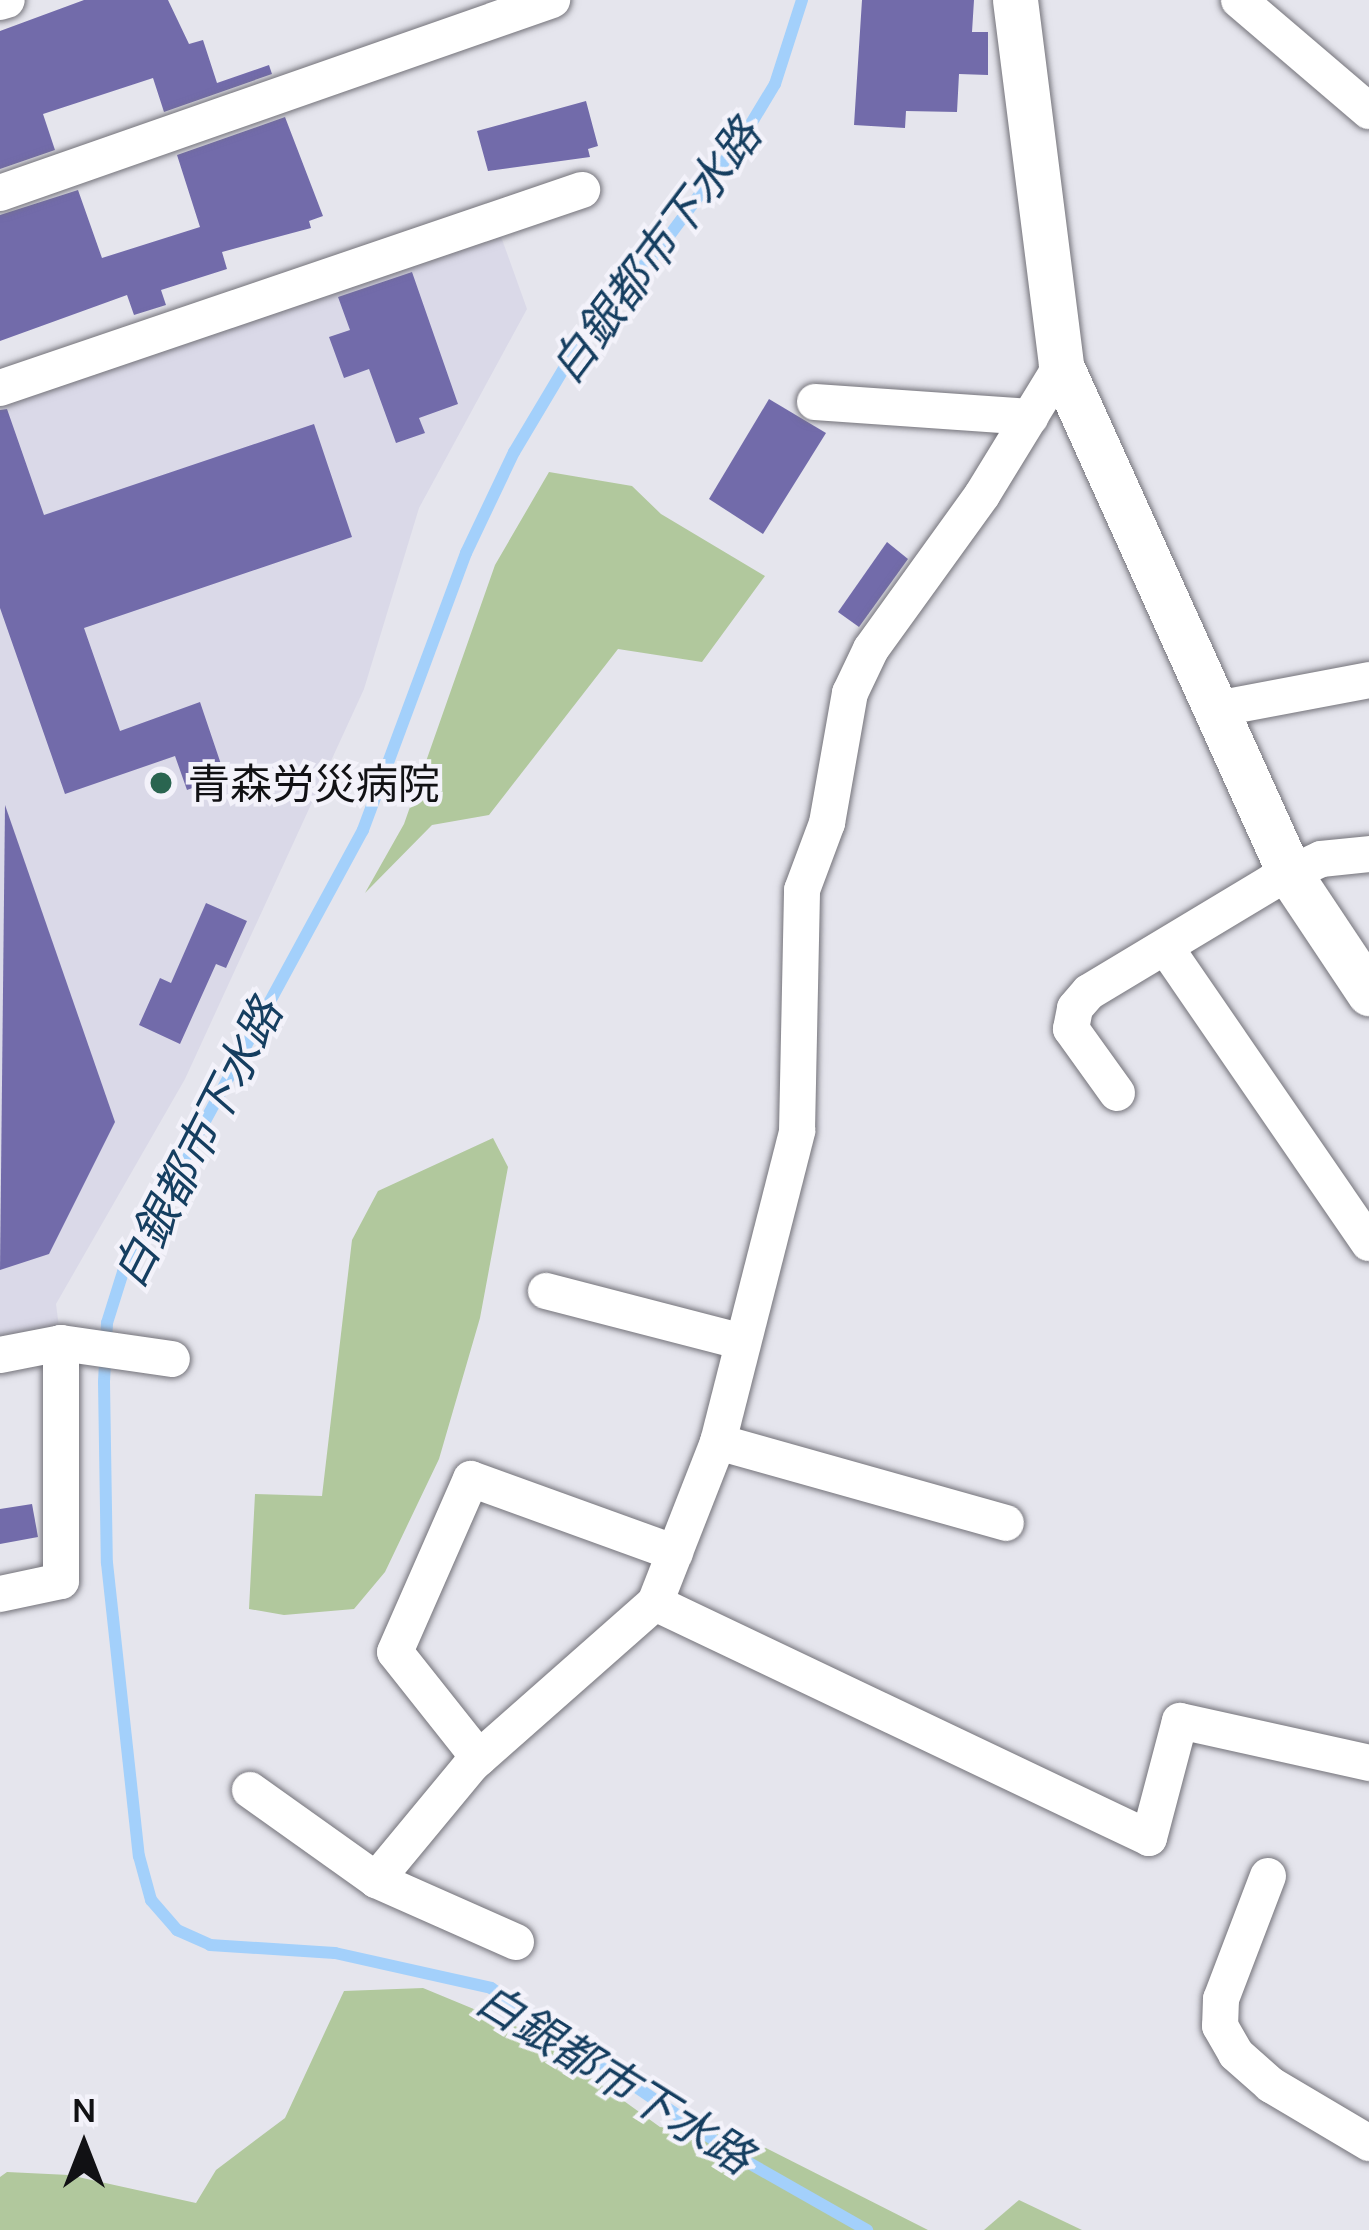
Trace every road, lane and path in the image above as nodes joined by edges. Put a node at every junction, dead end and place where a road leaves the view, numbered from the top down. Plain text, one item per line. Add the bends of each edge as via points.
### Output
1 (552, 0) edge
2 (1016, 0) edge
3 (1239, 0) edge
4 (1369, 111) edge
5 (582, 190) dead end
6 (0, 193) edge
7 (1061, 366) junction
8 (0, 388) edge
9 (815, 402) dead end
10 (1030, 416) junction
11 (1369, 680) edge
12 (1216, 710) junction
13 (1369, 854) edge
14 (1292, 875) junction
15 (1166, 948) junction
16 (1369, 993) edge
17 (1117, 1093) dead end
18 (1369, 1243) edge
19 (546, 1291) dead end
20 (740, 1342) junction
21 (62, 1343) junction
22 (0, 1355) edge
23 (172, 1359) dead end
24 (718, 1442) junction
25 (1006, 1523) dead end
26 (674, 1553) junction
27 (0, 1594) edge
28 (655, 1603) junction
29 (479, 1758) junction
30 (1369, 1763) edge
31 (250, 1790) dead end
32 (1268, 1876) dead end
33 (376, 1880) junction
34 (516, 1942) dead end
35 (1369, 2143) edge

1 - 6 street
2 - 7 street
3 - 4 street
5 - 8 street
7 - 10 street
7 - 12 street
9 - 10 street
10 - 20 street via 871,649 850,693 827,824 802,890 796,1131
11 - 12 street
12 - 14 street
13 - 14 street via 1321,859
14 - 15 street
14 - 16 street
15 - 17 street via 1075,1008 1071,1029
15 - 18 street
19 - 20 street
20 - 24 street
21 - 22 street
21 - 23 street
21 - 27 street via 61,1581
24 - 25 street
24 - 26 street
26 - 28 street
26 - 29 street via 471,1479 395,1652
28 - 29 street
28 - 30 street via 1149,1838 1180,1721
29 - 33 street
31 - 33 street
32 - 35 street via 1221,1999 1220,2026 1236,2054 1271,2085
33 - 34 street

